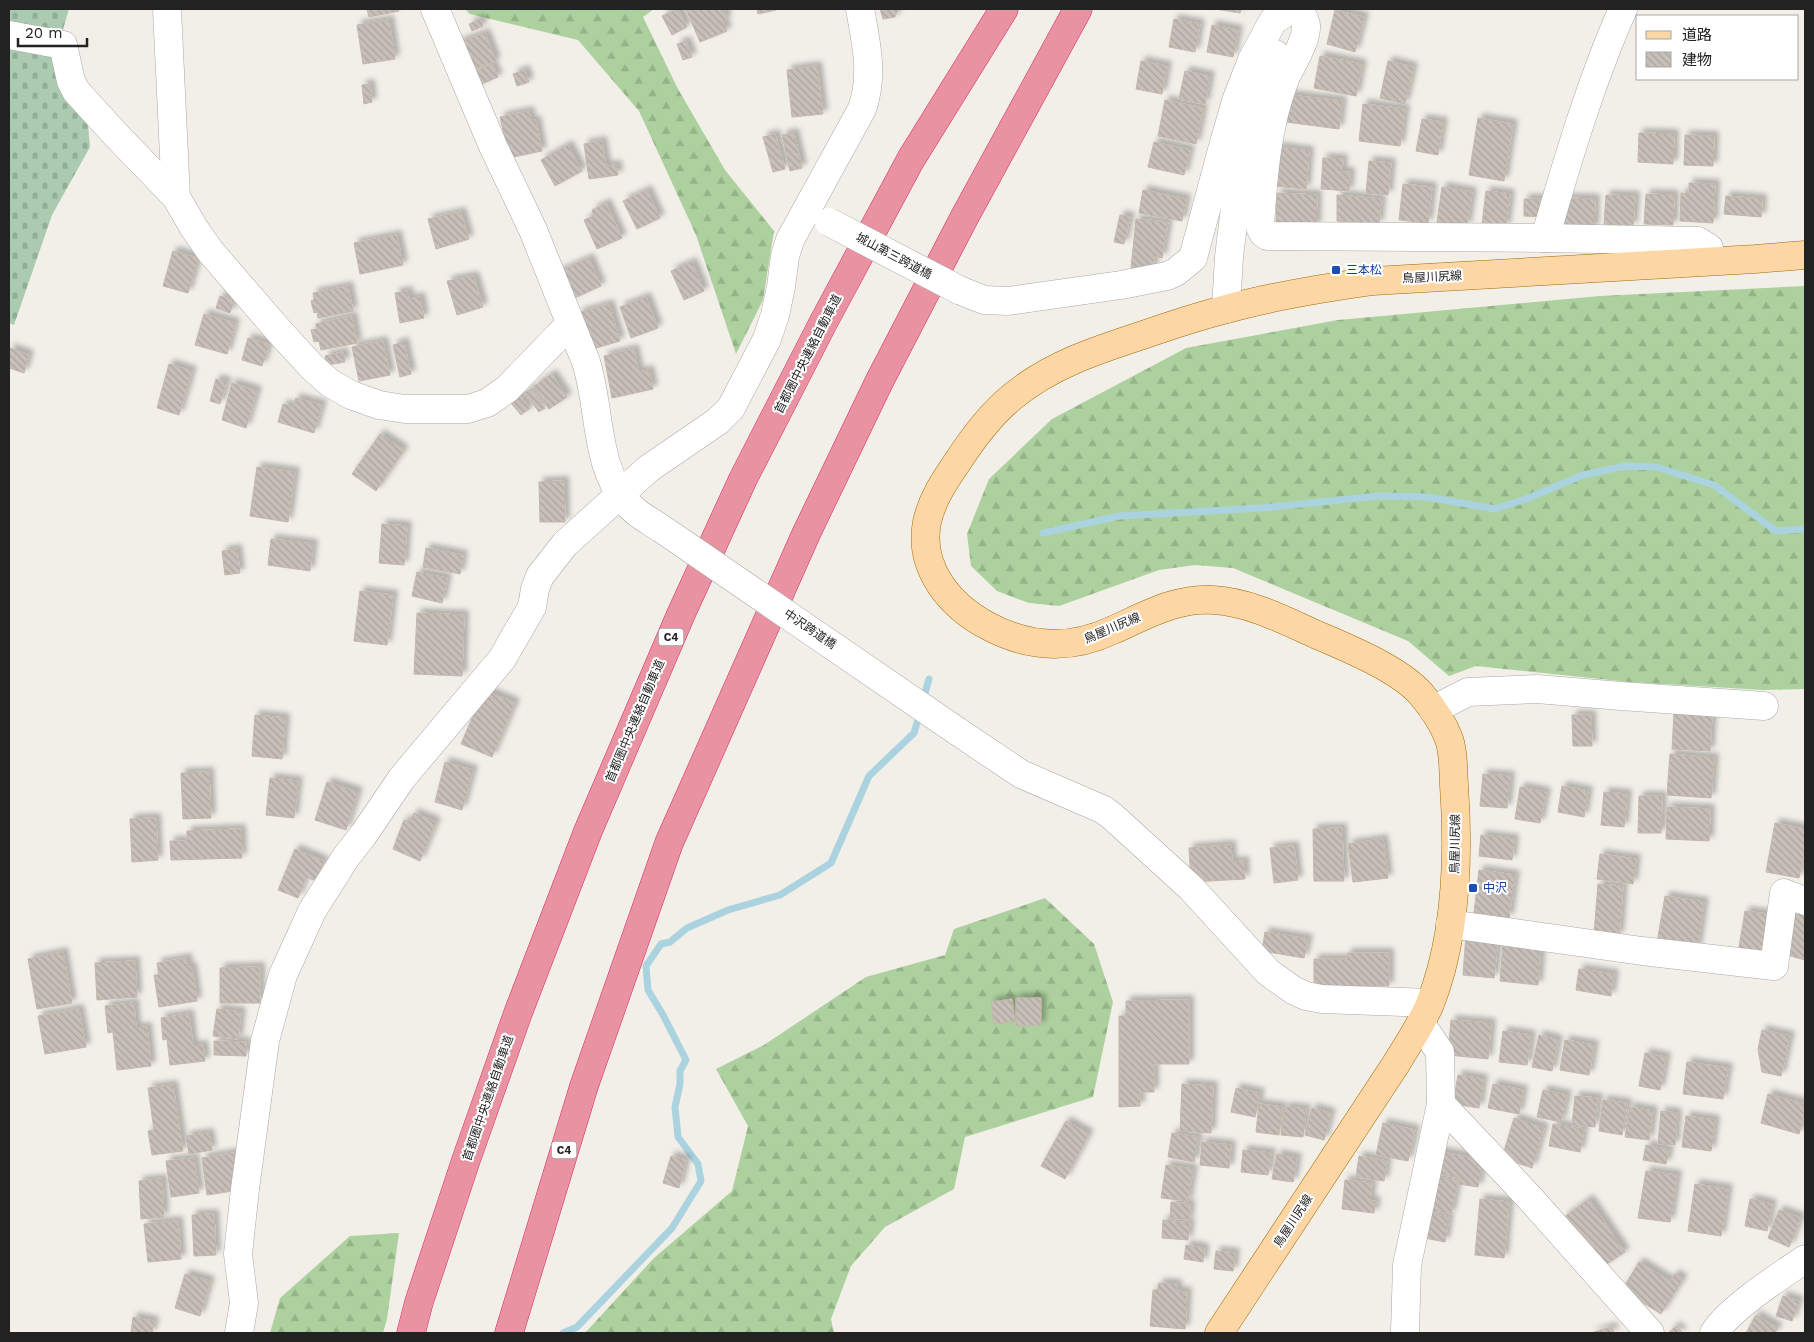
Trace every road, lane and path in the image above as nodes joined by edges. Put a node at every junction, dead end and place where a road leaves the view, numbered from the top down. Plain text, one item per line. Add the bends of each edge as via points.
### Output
1 (167, 9) edge
2 (435, 9) edge
3 (860, 9) edge
4 (1004, 9) edge
5 (1078, 9) edge
6 (1291, 9) edge
7 (1297, 9) edge
8 (1623, 9) edge
9 (9, 35) edge
10 (176, 197) junction
11 (818, 215) junction
12 (1545, 238) junction
13 (1805, 255) edge
14 (1711, 261) junction
15 (1226, 309) junction
16 (570, 324) junction
17 (621, 495) junction
18 (1764, 706) dead end
19 (1433, 710) junction
20 (1805, 901) edge
21 (1450, 924) junction
22 (1425, 1013) junction
23 (1441, 1104) junction
24 (1805, 1259) edge
25 (239, 1333) edge
26 (411, 1333) edge
27 (509, 1333) edge
28 (1219, 1333) edge
29 (1405, 1333) edge
30 (1650, 1333) edge
31 (1714, 1333) edge

1 - 10 street
2 - 16 street, 中沢跨道橋 via 493,146 533,230
3 - 11 street via 867,48 868,95
4 - 26 highway, 首都圏中央連絡自動車道 / C4 via 902,176 823,323 743,479 681,614 588,831 518,1013
5 - 27 highway, C4 via 879,382 806,534 669,844 584,1086
6 - 11 street, 城山第三跨道橋, bridge via 1273,21 1252,60 1236,101 1194,258 1167,276 1008,301 984,300
7 - 12 street via 1306,24 1305,34 1284,81 1270,133 1262,191 1260,227 1263,233 1268,236
7 - 15 street via 1271,64 1250,124 1229,257
8 - 12 street via 1569,156
9 - 10 street via 63,45 76,91
10 - 16 street via 210,251 314,368 330,383 351,395 379,405 447,410 468,409 487,402 525,372
11 - 17 street via 790,240 767,339 731,408 718,421 648,469
12 - 14 street via 1698,240 1708,248
13 - 14 main road, 鳥屋川尻線
14 - 15 main road, 鳥屋川尻線 via 1373,281
15 - 19 main road, 鳥屋川尻線 via 1080,357 1039,378 1002,406 962,454 935,498 928,517 926,541 927,558 935,577 958,604 980,621 1017,638 1043,644 1088,640 1158,609 1181,603 1203,599 1234,603 1321,636 1391,670 1414,688
16 - 17 street, 中沢跨道橋 via 591,377 604,458
17 - 22 street, 中沢跨道橋, bridge via 631,508 1021,774 1104,810 1191,888 1268,972 1293,990 1322,999
17 - 25 street via 565,544 540,576 532,608 502,659 402,778 336,872 312,911 282,975 266,1041 238,1254 244,1303
18 - 19 street via 1537,688 1468,692
19 - 21 main road, 鳥屋川尻線 via 1449,740 1452,760 1456,825
20 - 21 street via 1784,893 1774,966
21 - 22 main road, 鳥屋川尻線 via 1444,958
22 - 23 street via 1440,1052
22 - 28 main road, 鳥屋川尻線 via 1396,1064
23 - 29 street via 1407,1265
23 - 30 street
24 - 31 street via 1721,1323

